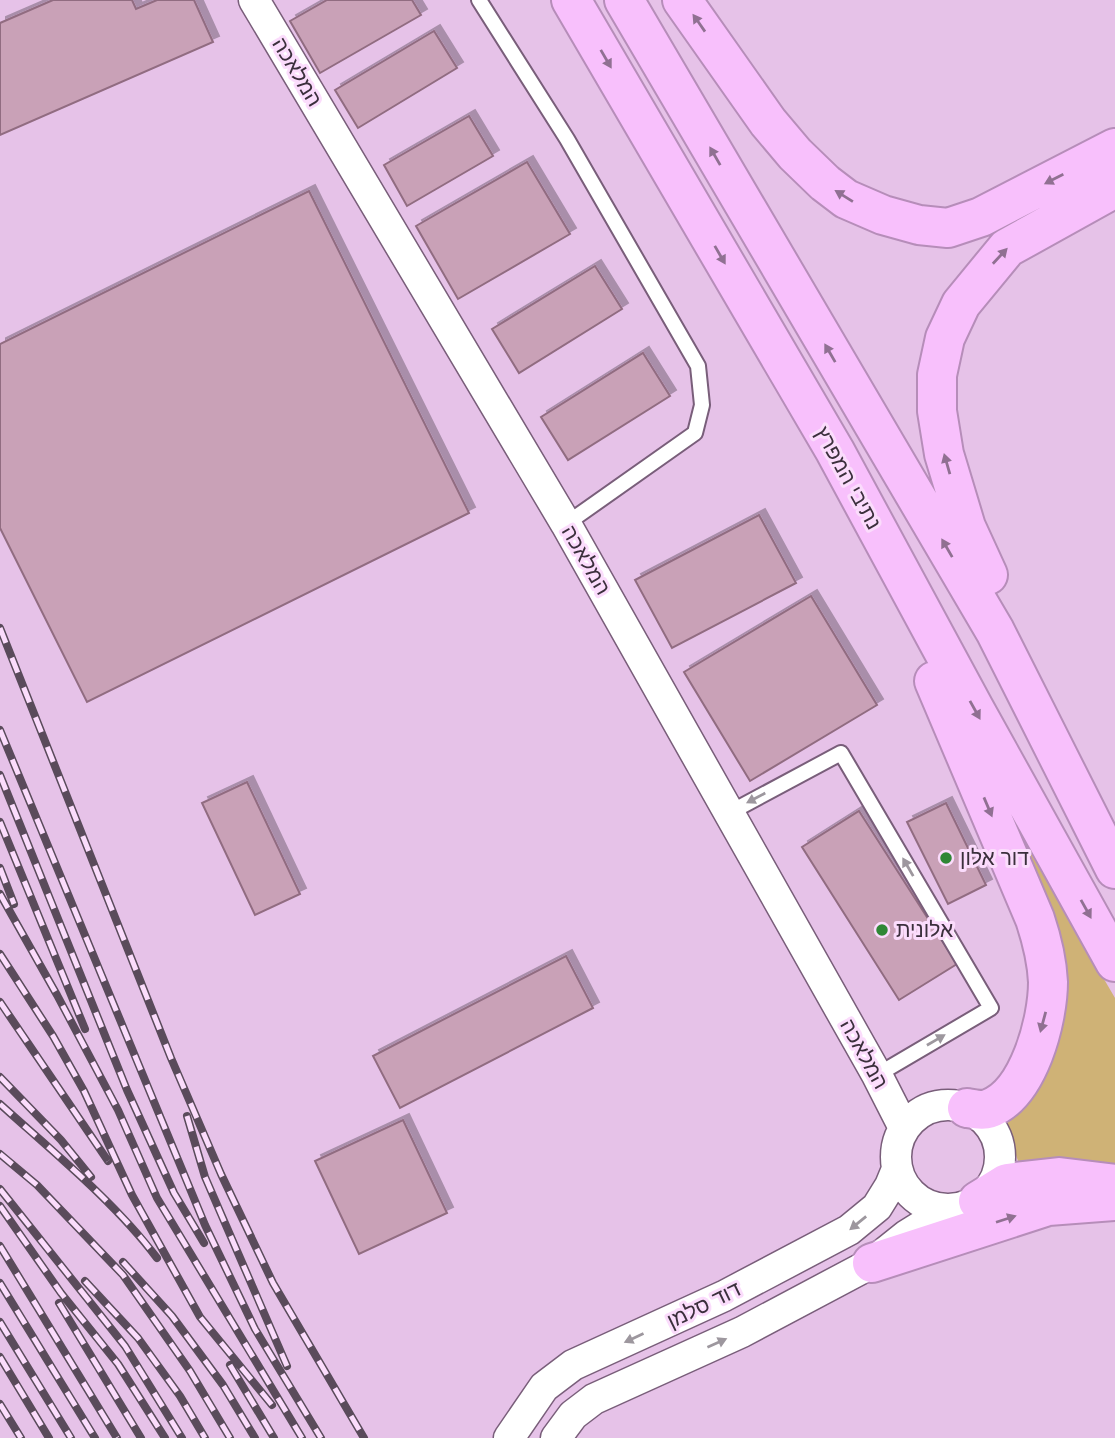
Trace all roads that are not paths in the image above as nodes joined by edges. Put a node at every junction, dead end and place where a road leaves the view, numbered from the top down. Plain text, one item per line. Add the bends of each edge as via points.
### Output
1 (254, 0) edge
2 (479, 0) edge
3 (571, 0) edge
4 (624, 0) edge
5 (682, 0) edge
6 (1115, 148) edge
7 (1115, 188) edge
8 (835, 451) junction
9 (566, 524) junction
10 (729, 813) junction
11 (1115, 867) edge
12 (1115, 962) edge
13 (877, 1075) junction
14 (967, 1108) junction
15 (904, 1128) junction
16 (897, 1169) junction
17 (1115, 1184) edge
18 (1115, 1201) edge
19 (969, 1205) junction
20 (872, 1263) junction
21 (509, 1438) edge
22 (556, 1438) edge

1 - 9 street, המלאכה
2 - 9 lane via 567,139 698,366 702,405 695,433
3 -> 8 highway, נתיבי המפרץ
11 -> 4 highway via 995,631
6 -> 5 highway via 981,217 948,228 883,215 846,199 795,155
11 -> 7 highway via 966,527 944,454 937,411 937,375 945,338 961,304 1007,248
8 -> 12 highway, נתיבי המפרץ
8 -> 14 highway via 1022,886 1045,950 1046,1013 1037,1046 1009,1096 987,1110
9 - 10 street, המלאכה
10 - 13 street, המלאכה
13 -> 10 lane via 991,1008 841,754
13 - 15 street, המלאכה
14 - 15 street via 932,1107
14 - 19 street via 992,1129 1000,1151 998,1175 990,1190
15 - 16 street via 895,1154
16 - 19 street via 913,1197 927,1206 943,1210
16 -> 21 street, דוד סלמן via 877,1207 849,1230 724,1296 573,1365 544,1387
17 - 19 highway via 1059,1177 1007,1183
20 -> 18 highway via 1048,1206
19 - 20 street, דוד סלמן via 926,1223
22 -> 20 street, דוד סלמן via 573,1415 594,1399 741,1332

